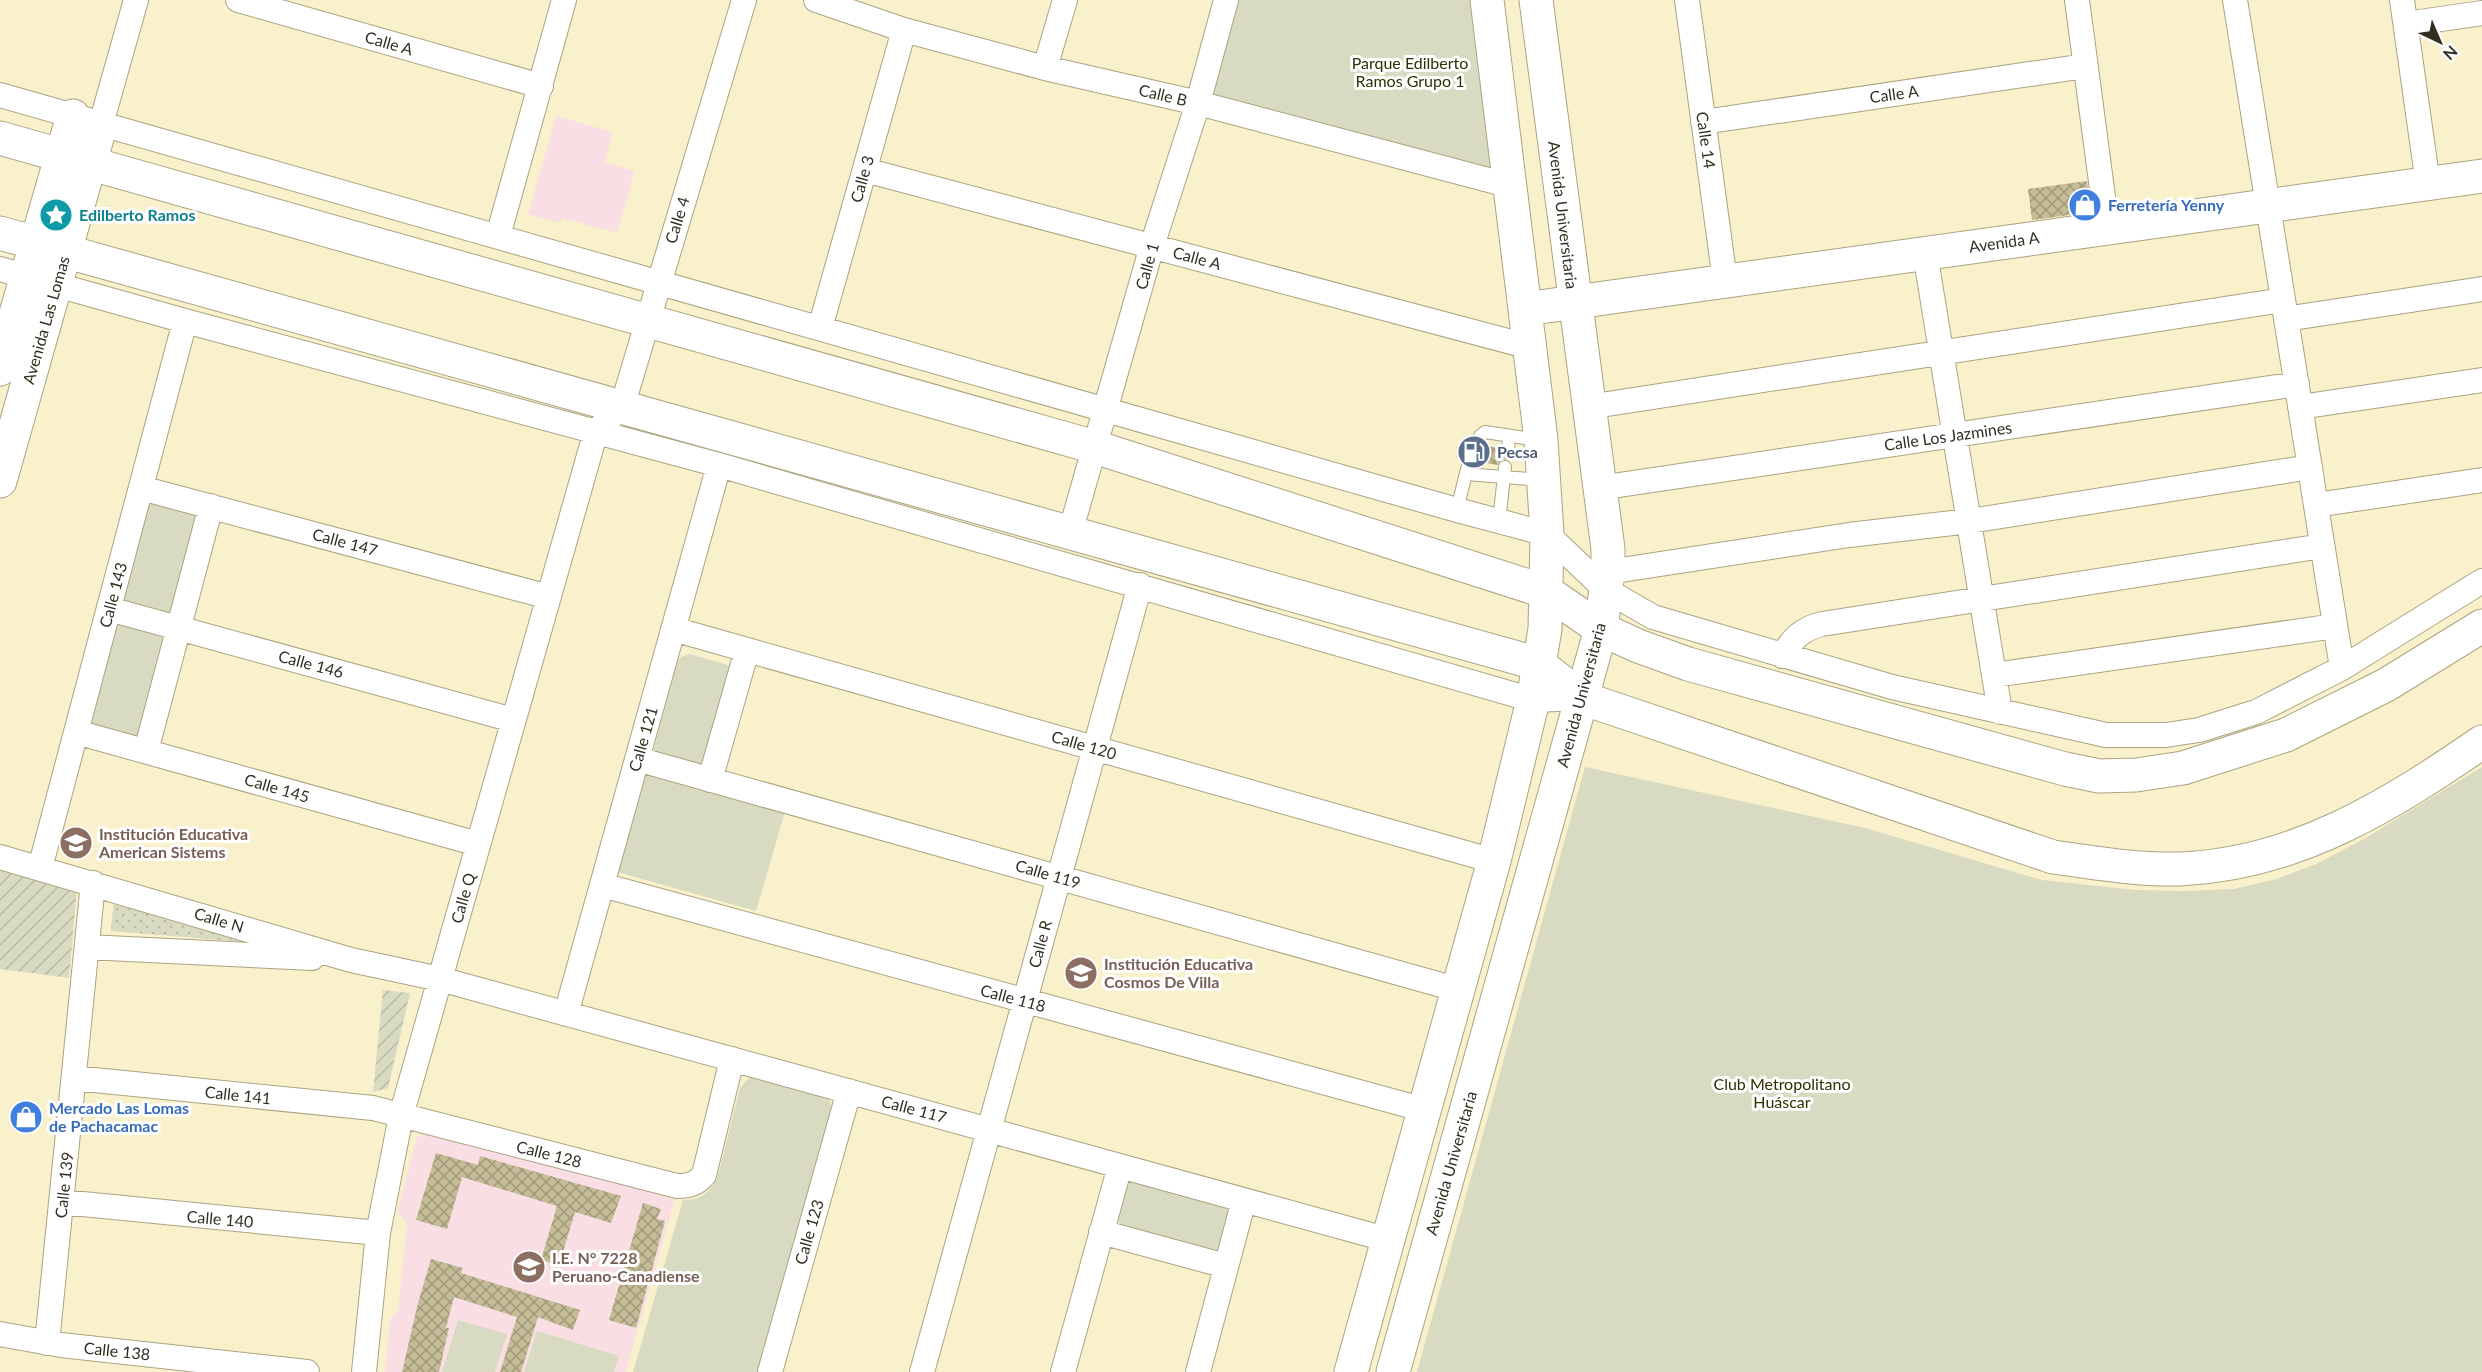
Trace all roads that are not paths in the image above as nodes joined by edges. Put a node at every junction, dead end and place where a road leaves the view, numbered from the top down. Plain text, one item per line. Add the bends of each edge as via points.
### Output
1 (135, 0) edge
2 (238, 0) edge
3 (564, 0) edge
4 (744, 0) edge
5 (816, 0) edge
6 (1065, 0) edge
7 (1226, 0) edge
8 (1487, 0) edge
9 (1536, 0) edge
10 (1687, 0) edge
11 (2077, 0) edge
12 (2235, 0) edge
13 (2402, 0) edge
14 (2482, 13) edge
15 (2406, 24) junction
16 (904, 30) junction
17 (2085, 66) junction
18 (1045, 68) junction
19 (541, 86) junction
20 (0, 95) edge
21 (1198, 103) junction
22 (87, 120) junction
23 (1703, 122) junction
24 (0, 138) edge
25 (76, 160) junction
26 (865, 170) junction
27 (2482, 176) edge
28 (2428, 184) junction
29 (1511, 186) junction
30 (2268, 205) junction
31 (2107, 227) junction
32 (0, 232) edge
33 (498, 236) junction
34 (1152, 246) junction
35 (51, 247) junction
36 (1925, 253) junction
37 (27, 277) edge
38 (1725, 281) junction
39 (658, 282) junction
40 (2482, 289) edge
41 (1574, 302) junction
42 (1526, 309) junction
43 (2285, 309) junction
44 (185, 321) junction
45 (646, 321) junction
46 (820, 328) junction
47 (1530, 347) junction
48 (1941, 353) junction
49 (0, 369) edge
50 (2482, 380) edge
51 (2298, 396) junction
52 (622, 407) junction
53 (1588, 407) junction
54 (1106, 409) junction
55 (596, 431) junction
56 (1955, 435) junction
57 (1480, 436) dead end
58 (1525, 438) junction
59 (1095, 447) junction
60 (1508, 450) dead end
61 (719, 465) junction
62 (2310, 467) junction
63 (1505, 472) junction
64 (1543, 480) junction
65 (2482, 480) edge
66 (0, 482) edge
67 (141, 488) junction
68 (1599, 488) junction
69 (2316, 505) junction
70 (211, 506) junction
71 (1457, 510) junction
72 (1970, 520) junction
73 (1499, 521) junction
74 (1070, 533) junction
75 (1547, 534) junction
76 (2322, 546) junction
77 (1607, 581) junction
78 (2482, 581) edge
79 (1140, 585) junction
80 (1547, 592) junction
81 (549, 597) junction
82 (1981, 597) junction
83 (109, 609) junction
84 (2334, 626) junction
85 (2482, 626) edge
86 (178, 628) junction
87 (673, 629) junction
88 (1600, 629) junction
89 (747, 650) junction
90 (1782, 656) junction
91 (1539, 664) junction
92 (2342, 668) junction
93 (1994, 675) junction
94 (1582, 698) junction
95 (1533, 700) junction
96 (2000, 712) junction
97 (513, 720) junction
98 (76, 732) junction
99 (2482, 742) edge
100 (1095, 748) junction
101 (146, 751) junction
102 (637, 759) junction
103 (710, 780) junction
104 (478, 844) junction
105 (0, 857) edge
106 (1494, 861) junction
107 (40, 868) junction
108 (1059, 877) junction
109 (93, 883) junction
110 (602, 885) junction
111 (87, 947) junction
112 (351, 960) junction
113 (440, 979) junction
114 (1459, 990) junction
115 (1024, 1001) junction
116 (566, 1014) junction
117 (732, 1059) junction
118 (74, 1078) junction
119 (849, 1091) junction
120 (1425, 1110) junction
121 (401, 1116) junction
122 (989, 1130) junction
123 (1120, 1166) junction
124 (1244, 1200) junction
125 (62, 1202) junction
126 (1101, 1232) junction
127 (378, 1233) junction
128 (1389, 1240) junction
129 (1226, 1266) junction
130 (0, 1334) edge
131 (46, 1343) junction
132 (307, 1372) edge
133 (364, 1372) edge
134 (770, 1372) edge
135 (922, 1372) edge
136 (1063, 1372) edge
137 (1198, 1372) edge
138 (1351, 1372) edge
139 (1393, 1372) edge

1 - 22 street
2 - 19 street, Calle A
3 - 19 street
4 - 39 street, Calle 4
5 - 16 street, Calle B
6 - 18 street
7 - 21 street, Calle 1
8 - 29 main road
9 - 41 main road, Avenida Universitaria
10 - 23 street, Calle 14
11 - 17 street
12 - 30 street
13 - 15 street
14 - 15 street
15 - 28 street
16 - 18 street, Calle B
16 - 26 street, Calle 3
17 - 23 street, Calle A
17 - 31 street
18 - 21 street, Calle B
19 - 33 street
20 - 22 street
21 - 29 street, Calle B
21 - 34 street, Calle 1
22 - 25 main road, Avenida Las Lomas
22 - 33 street
23 - 38 street, Calle 14
24 - 25 main road
25 - 35 main road, Avenida Las Lomas
25 - 45 main road
26 - 34 street, Calle A
26 - 46 street, Calle 3
27 - 28 main road, Avenida A
28 - 30 main road, Avenida A
29 - 42 main road
30 - 31 main road, Avenida A
30 - 43 street
31 - 36 main road, Avenida A
32 - 35 main road
33 - 39 street
34 - 47 street, Calle A
34 - 54 street, Calle 1
35 - 37 main road, Avenida Las Lomas
35 - 52 main road
36 - 38 main road, Avenida A
36 - 48 street
37 - 44 street
37 - 49 main road, Avenida Las Lomas
37 - 66 main road, Avenida Las Lomas
38 - 41 main road, Avenida A
39 - 45 street, Calle 4
39 - 46 street
40 - 43 street
41 - 42 main road, Avenida A
41 - 53 main road, Avenida Universitaria
42 - 47 main road
43 - 48 street
43 - 51 street
44 - 55 street
44 - 67 street, Calle 143
45 - 52 street, Calle 4
45 - 59 main road
46 - 54 street
47 - 58 main road
48 - 53 street
48 - 56 street
50 - 51 street, Calle Los Jazmines
51 - 56 street, Calle Los Jazmines
51 - 62 street
52 - 55 street
52 - 74 main road
53 - 68 main road, Avenida Universitaria
54 - 59 street, Calle 1
54 - 71 street
55 - 61 street
55 - 81 street, Calle Q
56 - 68 street, Calle Los Jazmines
56 - 72 street
57 - 58 lane via 1485,432
58 - 60 lane
58 - 64 main road
59 - 74 street, Calle 1
59 - 80 main road
61 - 79 street
61 - 87 street, Calle 121
62 - 69 street
62 - 72 street
63 - 64 lane
63 - 71 lane via 1467,471
63 - 73 lane
64 - 75 main road
65 - 69 street
67 - 70 street, Calle 147
67 - 83 street, Calle 143
68 - 77 main road, Avenida Universitaria via 1608,549
69 - 76 street
70 - 81 street, Calle 147
70 - 86 street
71 - 73 street
72 - 77 street via 1849,536
72 - 82 street
73 - 75 street
74 - 91 main road
75 - 77 street
75 - 80 main road
76 - 82 street
76 - 84 street
77 - 88 main road, Avenida Universitaria
77 - 90 street via 1653,617
78 - 92 street
79 - 95 street
79 - 100 street, Calle R
80 - 88 main road
80 - 91 main road
81 - 97 street, Calle Q
82 - 90 street via 1807,628 1791,641
82 - 93 street
83 - 86 street, Calle 146
83 - 98 street, Calle 143
84 - 92 street
84 - 93 street
85 - 88 main road via 2386,685 2286,735 2184,768 2099,776 1688,664
86 - 97 street, Calle 146
86 - 101 street
87 - 89 street, Calle 120
87 - 102 street, Calle 121
88 - 94 main road, Avenida Universitaria
89 - 100 street, Calle 120
89 - 103 street
90 - 96 street
91 - 94 main road
91 - 95 main road
92 - 96 street via 2246,716 2166,735 2106,735
93 - 96 street
94 - 95 street
94 - 99 main road via 2053,857 2113,866 2180,869 2234,863 2286,850 2334,832 2378,808
94 - 139 main road, Avenida Universitaria
95 - 106 main road
97 - 104 street, Calle Q
98 - 101 street, Calle 145
98 - 107 street, Calle 143
100 - 106 street, Calle 120
100 - 108 street, Calle R
101 - 104 street, Calle 145
102 - 103 street, Calle 119
102 - 110 street, Calle 121
103 - 108 street, Calle 119
104 - 113 street, Calle Q
105 - 107 street, Calle N
106 - 114 main road
107 - 109 street, Calle N
108 - 114 street, Calle 119
108 - 115 street, Calle R
109 - 111 street, Calle 139
109 - 112 street, Calle N
110 - 115 street, Calle 118
110 - 116 street, Calle 121
111 - 112 street
111 - 118 street, Calle 139
112 - 113 street, Calle N
113 - 116 street, Calle 117
113 - 121 street, Calle Q
114 - 120 main road
115 - 120 street, Calle 118
115 - 122 street, Calle R
116 - 117 street, Calle 117
117 - 119 street, Calle 117
117 - 121 street, Calle 128 via 704,1175 688,1186
118 - 121 street, Calle 141 via 373,1108
118 - 125 street, Calle 139
119 - 122 street, Calle 117
119 - 134 street, Calle 123
120 - 128 main road
121 - 127 street, Calle Q
122 - 123 street, Calle 117
122 - 135 street, Calle R
123 - 124 street, Calle 117
123 - 126 street
124 - 128 street, Calle 117
124 - 129 street
125 - 127 street, Calle 140
125 - 131 street, Calle 139
126 - 129 street
126 - 136 street
127 - 133 street, Calle Q
128 - 138 main road
129 - 137 street
130 - 131 street, Calle 138
131 - 132 street, Calle 138

